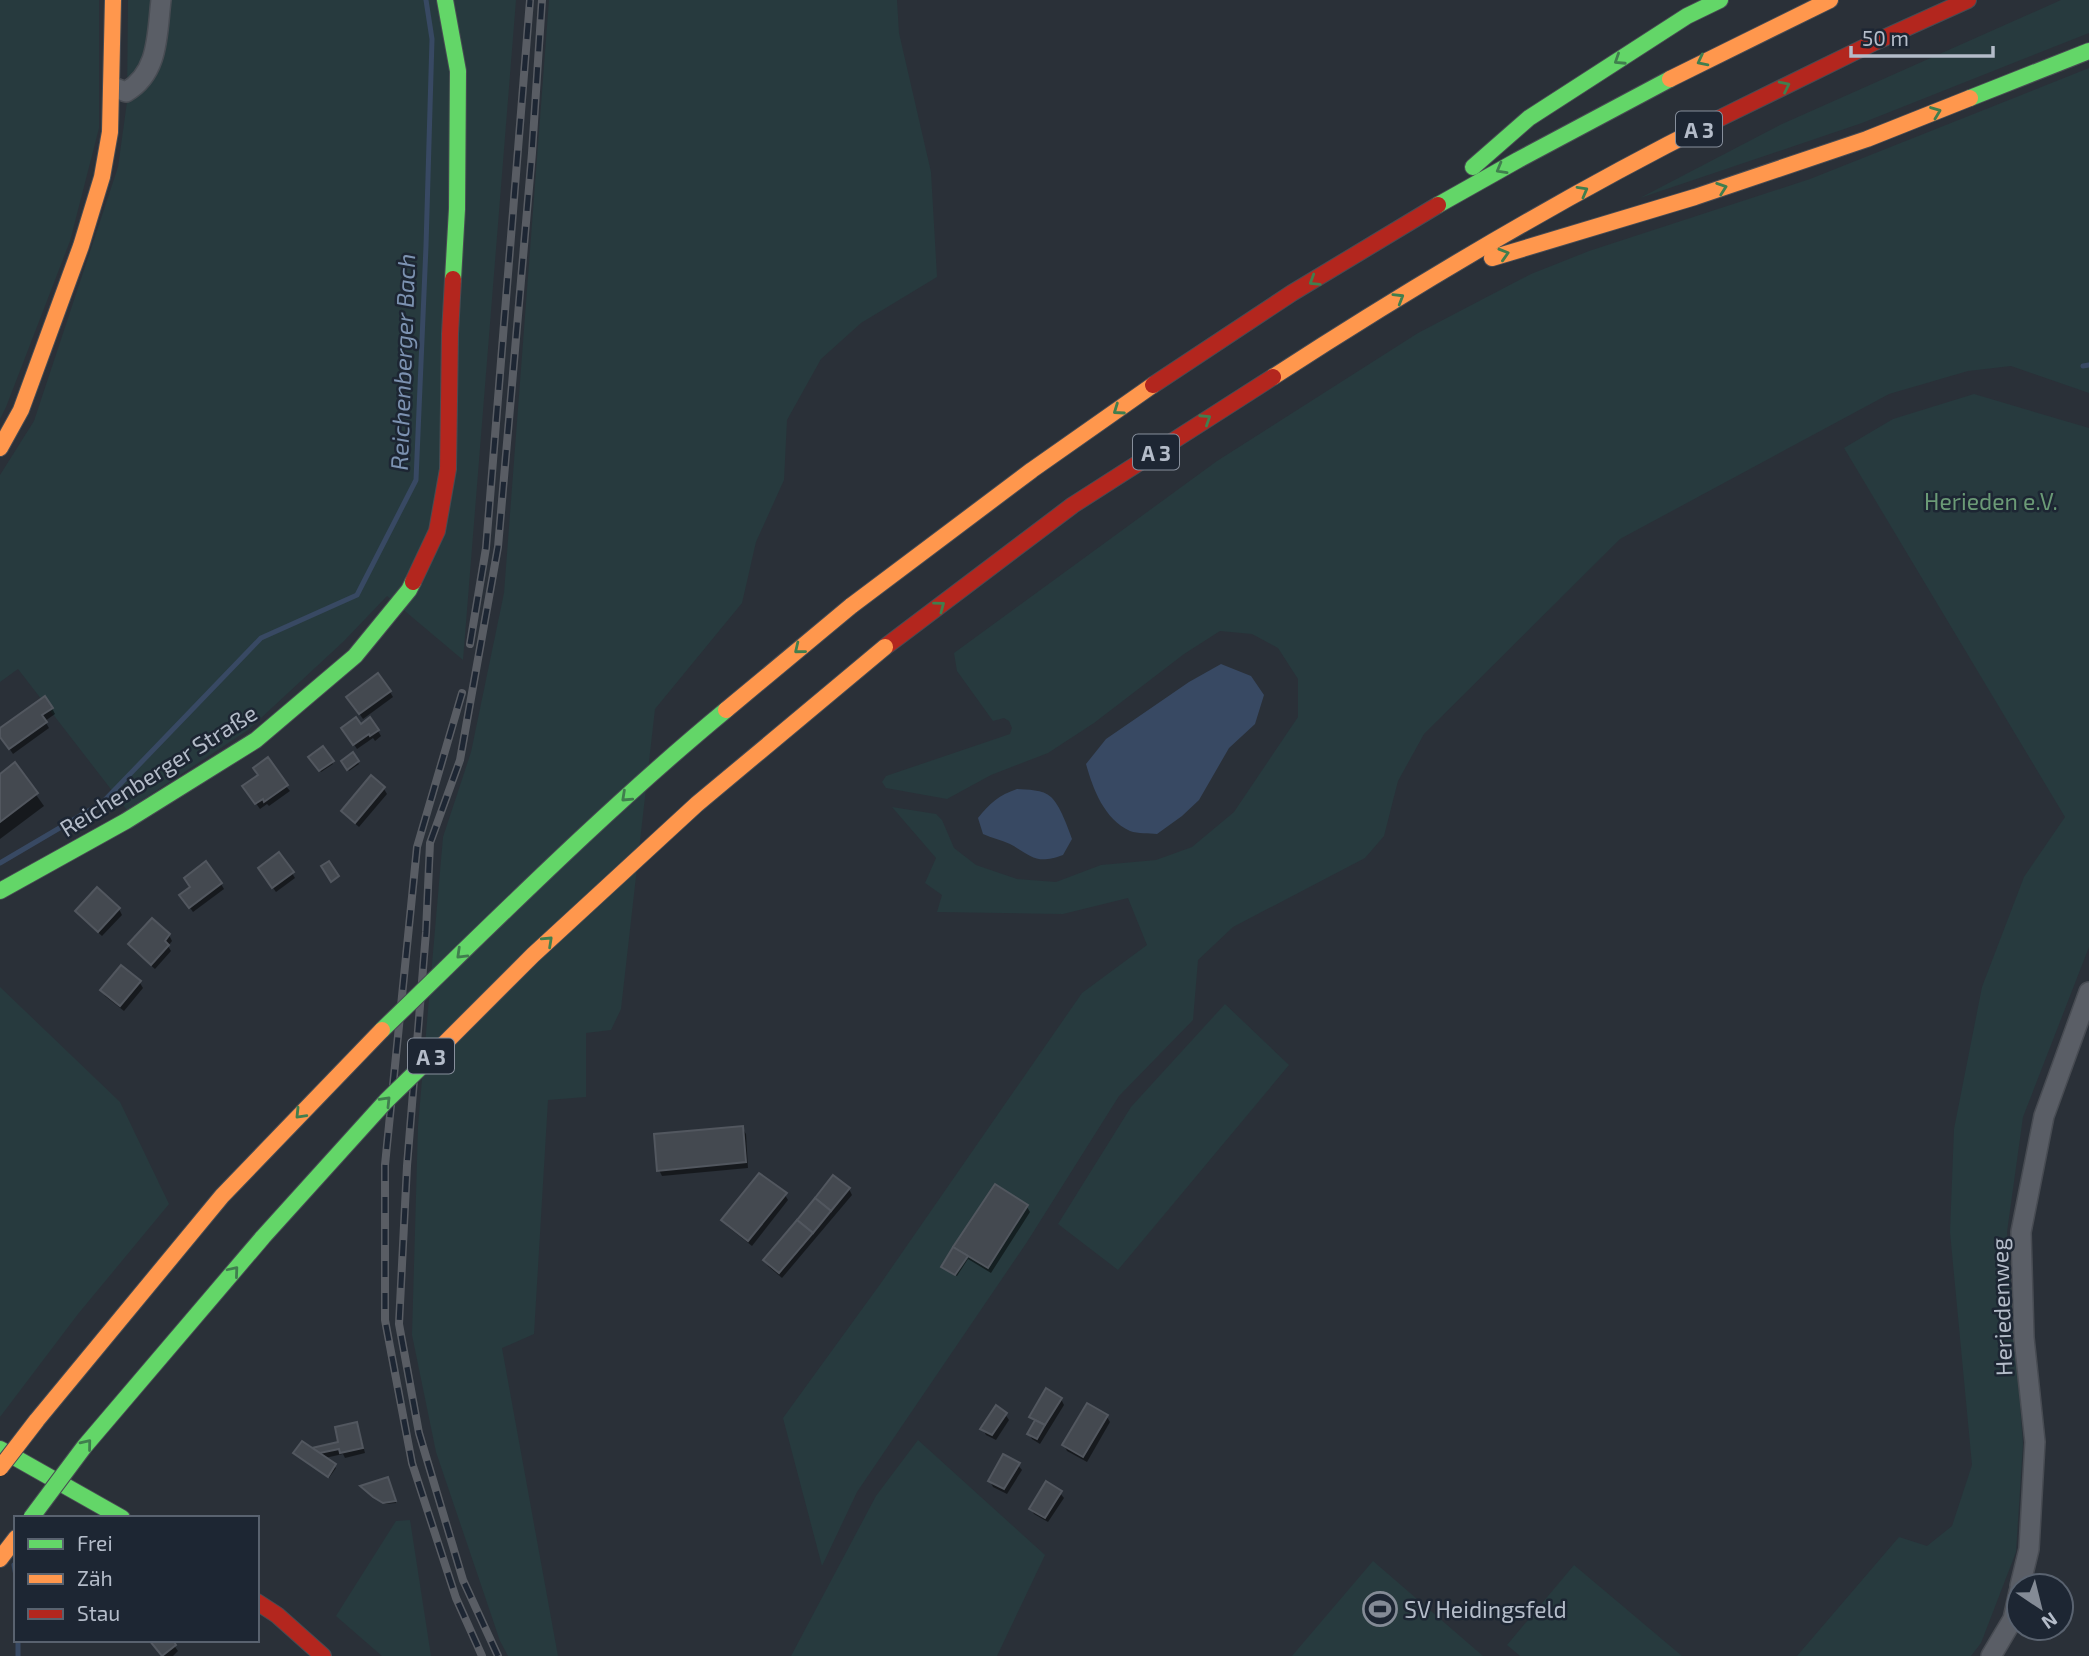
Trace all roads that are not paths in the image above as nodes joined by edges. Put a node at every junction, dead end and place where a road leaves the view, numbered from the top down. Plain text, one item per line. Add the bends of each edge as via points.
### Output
1 (113, 0) edge
2 (161, 0) edge
3 (445, 0) edge
4 (1720, 0) edge
5 (1829, 0) edge
6 (1968, 0) edge
7 (2089, 51) edge
8 (113, 87) junction
9 (1412, 220) junction
10 (1439, 274) junction
11 (0, 448) edge
12 (0, 891) edge
13 (2089, 992) edge
14 (0, 1449) edge
15 (0, 1468) edge
16 (32, 1516) edge
17 (118, 1516) edge
18 (14, 1541) edge
19 (0, 1559) edge
20 (2023, 1572) edge
21 (259, 1603) edge
22 (2005, 1632) edge
23 (323, 1656) edge
24 (1991, 1656) edge

1 - 8 main road
2 - 8 street via 153,61 146,75 126,92
3 - 12 main road, Reichenberger Straße via 458,71 448,469 437,531 408,590 355,656 256,740 126,821
4 -> 9 main road, A 3 via 1687,16 1529,118
5 -> 9 main road, A 3 via 1625,100
10 -> 6 main road, A 3 via 1722,117
10 -> 7 main road via 1695,197 1867,139
8 - 11 main road via 102,177 81,246 21,410
9 -> 15 main road, A 3, bridge via 1194,357 1011,484 852,606 663,762 349,1063 222,1196
16 -> 10 main road, A 3, bridge via 84,1447 386,1101 533,955 697,804 885,647 1075,504
13 - 20 street, Heriedenweg via 2043,1116 2021,1232 2024,1338 2035,1442 2029,1549
14 - 17 main road
18 - 19 main road
21 - 23 main road
22 - 24 street

